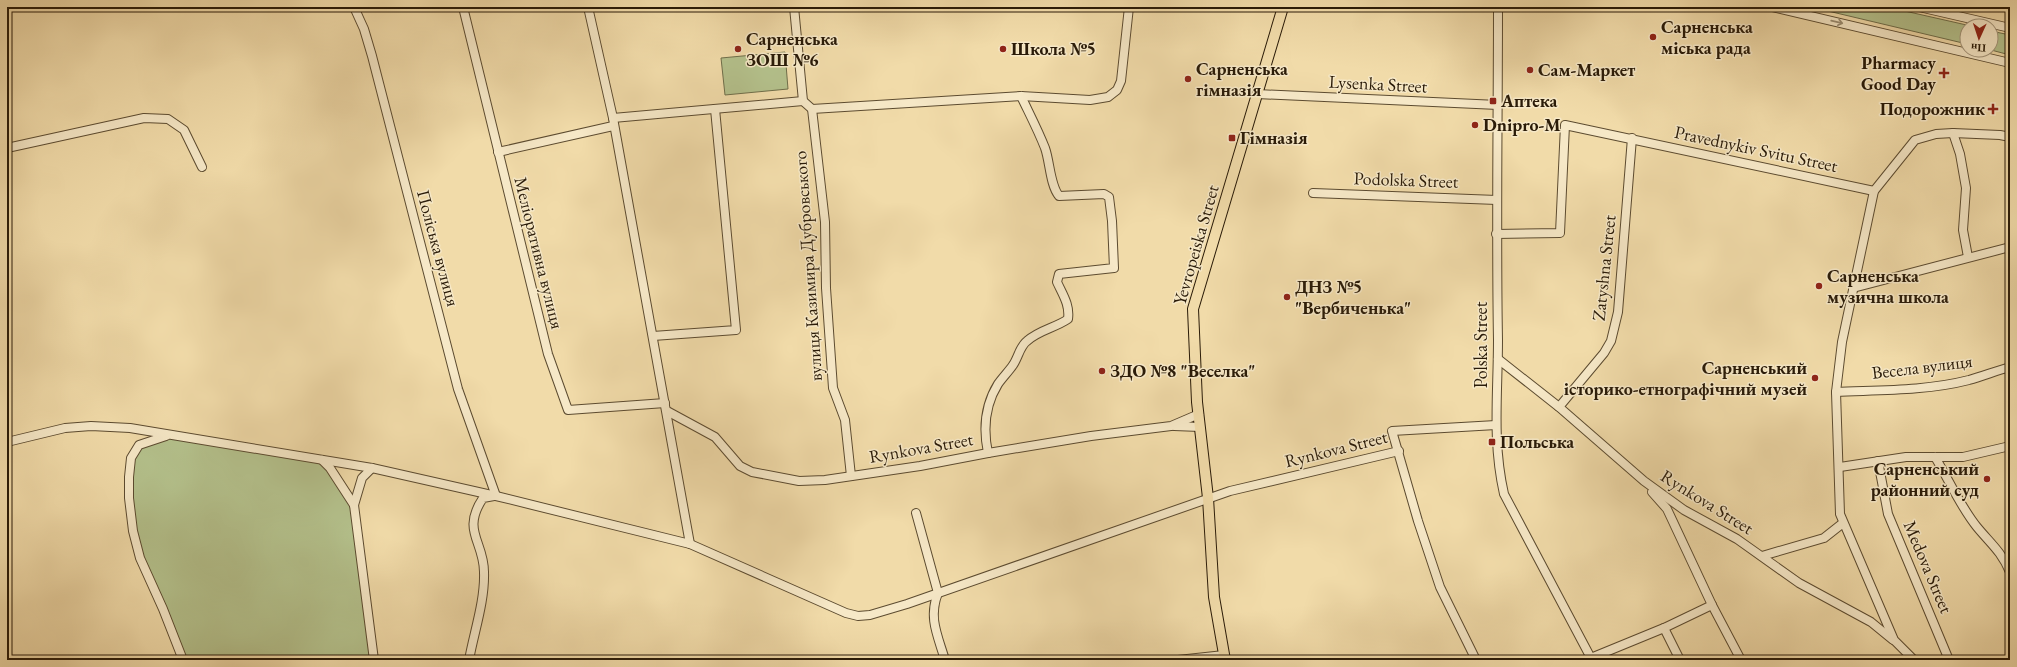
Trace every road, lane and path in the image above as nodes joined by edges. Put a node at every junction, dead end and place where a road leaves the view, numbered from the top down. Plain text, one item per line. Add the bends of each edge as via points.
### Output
1 (354, 7) edge
2 (463, 7) edge
3 (588, 7) edge
4 (794, 7) edge
5 (1129, 7) edge
6 (1283, 7) edge
7 (1498, 7) edge
8 (1772, 7) edge
9 (1919, 7) edge
10 (2010, 28) edge
11 (2010, 63) edge
12 (1257, 94) junction
13 (1021, 96) junction
14 (803, 100) junction
15 (1498, 105) junction
16 (715, 109) junction
17 (812, 109) junction
18 (613, 122) junction
19 (1953, 133) junction
20 (2010, 137) edge
21 (1632, 138) junction
22 (7, 148) edge
23 (498, 152) junction
24 (202, 167) dead end
25 (1874, 191) junction
26 (1313, 193) dead end
27 (1497, 200) junction
28 (1496, 234) junction
29 (2010, 247) edge
30 (1968, 257) junction
31 (1853, 288) junction
32 (653, 336) junction
33 (1498, 359) junction
34 (2010, 367) edge
35 (1836, 392) junction
36 (666, 407) junction
37 (1558, 407) junction
38 (1199, 414) junction
39 (1496, 425) junction
40 (1171, 426) junction
41 (1200, 427) junction
42 (168, 435) junction
43 (7, 442) edge
44 (2010, 446) edge
45 (988, 452) junction
46 (1399, 452) junction
47 (1935, 457) junction
48 (322, 460) junction
49 (1878, 461) junction
50 (1840, 467) junction
51 (372, 468) junction
52 (851, 476) junction
53 (1644, 481) junction
54 (496, 496) junction
55 (1208, 498) junction
56 (354, 505) junction
57 (916, 513) dead end
58 (1843, 523) junction
59 (690, 544) junction
60 (1762, 556) junction
61 (2010, 572) edge
62 (938, 593) junction
63 (1712, 605) junction
64 (1664, 628) junction
65 (1894, 640) junction
66 (1224, 658) edge
67 (1590, 659) edge
68 (182, 660) edge
69 (374, 660) edge
70 (469, 660) edge
71 (945, 660) edge
72 (1178, 660) edge
73 (1476, 660) edge
74 (1680, 660) edge
75 (1741, 660) edge
76 (1914, 660) edge
77 (1949, 660) edge

1 - 54 street, Поліська вулиця via 370,50 458,389
2 - 23 street, Меліоративна вулиця
3 - 18 street
4 - 14 street
5 - 13 street via 1121,81 1117,90 1108,97 1090,100
6 - 12 main road, Yevropeiska Street
7 - 15 street, Polska Street
8 -> 11 street
9 - 10 street
12 - 15 street, Lysenka Street
12 - 38 main road, Yevropeiska Street via 1193,309
13 - 17 street
13 - 45 street via 1045,148 1054,190 1059,196 1104,194 1109,197 1114,268 1059,274 1057,282 1067,302 1068,319 1026,341 1014,364 998,384 989,402 985,421
14 - 16 street
14 - 17 street
15 - 27 street, Polska Street
16 - 18 street
16 - 32 street via 736,330
17 - 52 street, вулиця Казимира Дубровського via 825,222 826,288 833,388 846,420
18 - 23 street
18 - 32 street
19 - 20 street
19 - 25 street via 1936,134 1915,140
19 - 30 street via 1966,188 1963,230
21 - 25 street, Pravednykiv Svitu Street
21 - 28 street, Pravednykiv Svitu Street via 1566,125 1560,233
21 - 37 street, Zatyshna Street via 1615,328 1604,353
22 - 24 street via 144,118 168,119 184,130
23 - 36 street, Меліоративна вулиця via 548,354 568,410
25 - 31 street
26 - 27 street, Podolska Street
27 - 28 street, Polska Street
28 - 33 street, Polska Street
29 - 30 street
30 - 31 street
31 - 35 street via 1842,342
32 - 36 street
33 - 37 street, Rynkova Street
33 - 39 street, Polska Street
34 - 35 street, Весела вулиця via 1967,380 1929,386
35 - 50 street
36 - 52 street, Rynkova Street via 715,437 740,466 752,472 800,481
36 - 59 street
37 - 53 street, Rynkova Street
38 - 40 street, Rynkova Street
38 - 41 main road, Yevropeiska Street
39 - 46 street, Rynkova Street via 1392,431
39 - 67 street, Polska Street via 1498,465 1504,494
40 - 41 street
40 - 45 street, Rynkova Street
41 - 55 main road, Yevropeiska Street
42 - 43 street, Rynkova Street via 130,428 91,426 65,428
42 - 48 street, Rynkova Street
42 - 68 street via 139,445 131,458 129,498 132,531 140,558
44 - 47 street via 1963,457
45 - 52 street, Rynkova Street via 920,466
46 - 55 street, Rynkova Street
46 - 73 street via 1440,587
47 - 49 street via 1906,457
47 - 61 street via 1961,504 1977,527 1998,549
48 - 51 street, Rynkova Street
48 - 56 street
49 - 50 street
49 - 77 street, Medova Street via 1888,514
50 - 58 street via 1840,514
51 - 54 street, Rynkova Street
51 - 56 street via 362,478
53 - 60 street, Rynkova Street via 1684,510
53 - 63 street via 1667,509
54 - 59 street, Rynkova Street
54 - 70 street via 483,498 473,520 474,537 483,560 484,571 483,590
55 - 62 street, Rynkova Street
55 - 66 main road, Yevropeiska Street via 1214,597
56 - 69 street
57 - 62 street
58 - 60 street via 1824,538
58 - 65 street
59 - 62 street, Rynkova Street via 832,608 858,616 870,615
60 - 65 street, Rynkova Street via 1799,583 1871,622
62 - 71 street via 933,618
63 - 64 street
63 - 75 street
64 - 67 street
64 - 74 street
65 - 76 street
66 - 72 street

